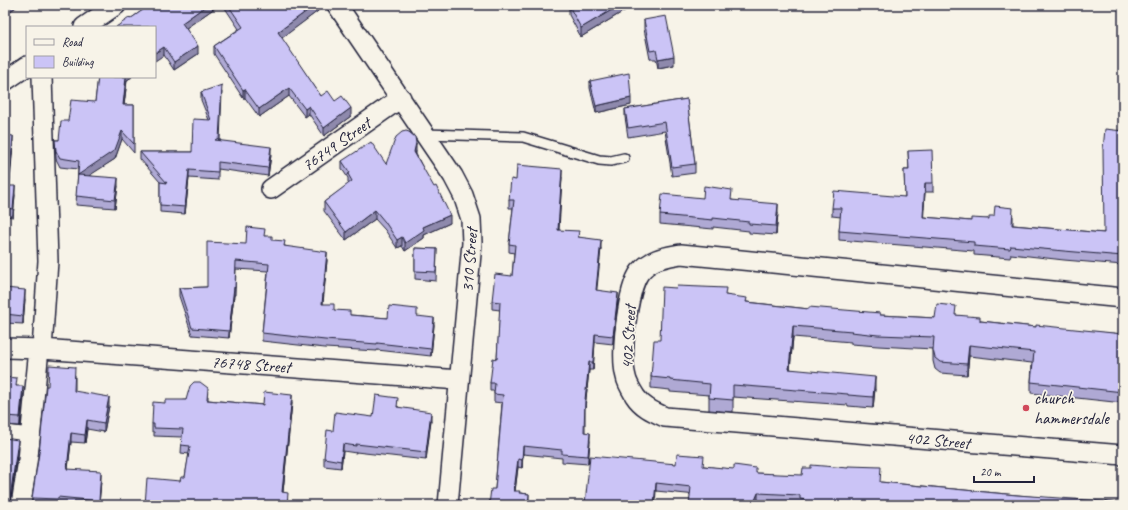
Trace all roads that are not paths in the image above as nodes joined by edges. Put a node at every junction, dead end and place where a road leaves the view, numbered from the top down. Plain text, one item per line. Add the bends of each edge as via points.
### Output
1 (116, 5) edge
2 (337, 5) edge
3 (85, 26) edge
4 (26, 67) edge
5 (42, 78) edge
6 (5, 82) edge
7 (401, 98) junction
8 (425, 134) junction
9 (624, 158) dead end
10 (271, 189) dead end
11 (1123, 298) edge
12 (5, 348) edge
13 (41, 349) junction
14 (458, 380) junction
15 (5, 435) edge
16 (30, 438) junction
17 (1123, 455) edge
18 (21, 505) edge
19 (448, 505) edge

1 - 3 street
2 - 7 street, 310 Street
4 - 6 street
5 - 13 street via 48,261
7 - 8 street, 310 Street
7 - 10 street, 76749 Street
8 - 9 lane via 523,137 599,160
8 - 14 street, 310 Street via 463,194 471,219 472,243
11 - 17 street, 402 Street via 681,254 656,258 640,272 631,292 624,356 626,377 636,398 649,409 665,417
12 - 13 street, 76748 Street
13 - 14 street, 76748 Street
13 - 16 street
14 - 19 street, 310 Street
15 - 16 street
16 - 18 street

